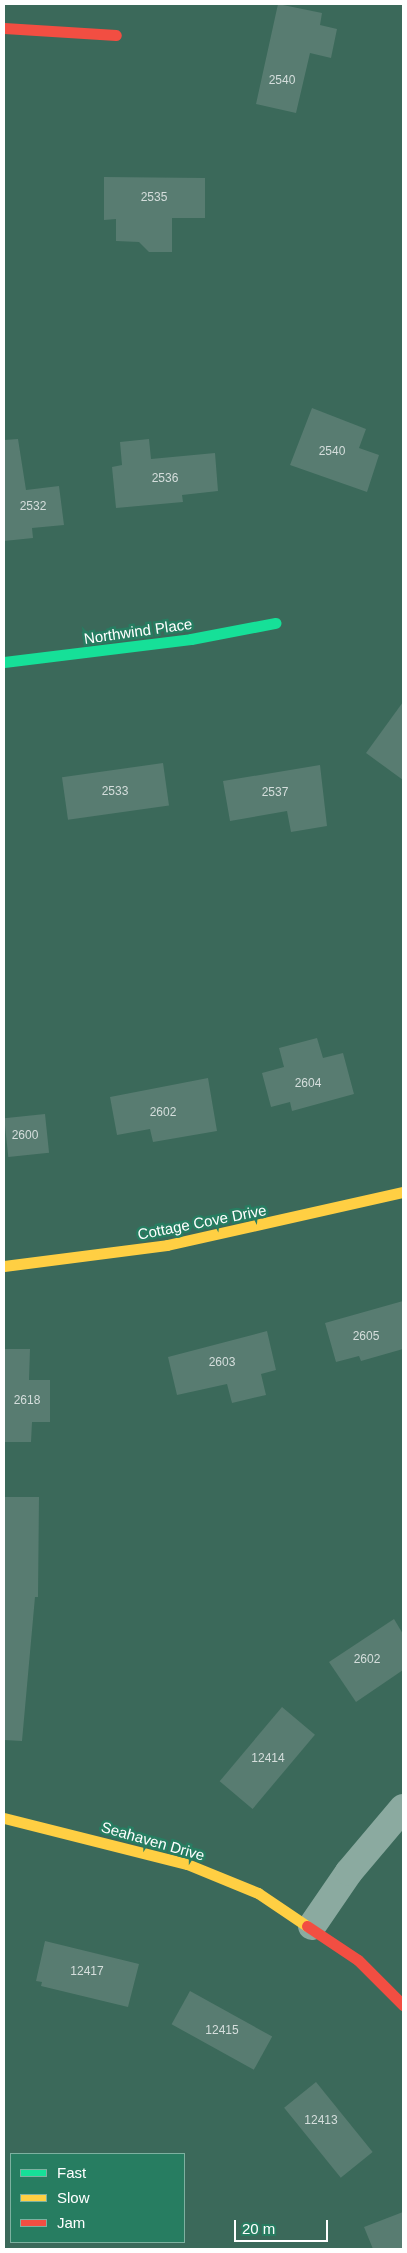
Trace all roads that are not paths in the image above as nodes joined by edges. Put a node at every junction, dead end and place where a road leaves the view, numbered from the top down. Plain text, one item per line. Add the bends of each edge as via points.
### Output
1 (4, 28) edge
2 (116, 36) dead end
3 (275, 623) dead end
4 (4, 662) edge
5 (403, 1192) edge
6 (4, 1266) edge
7 (403, 1808) edge
8 (4, 1818) edge
9 (312, 1926) junction
10 (403, 2005) edge

1 - 2 street
3 - 4 street, Northwind Place via 191,639
5 - 6 street, Cottage Cove Drive via 167,1245
7 - 9 street via 360,1858
8 - 9 street, Seahaven Drive via 187,1864 258,1893
9 - 10 street, Seahaven Drive via 358,1960

